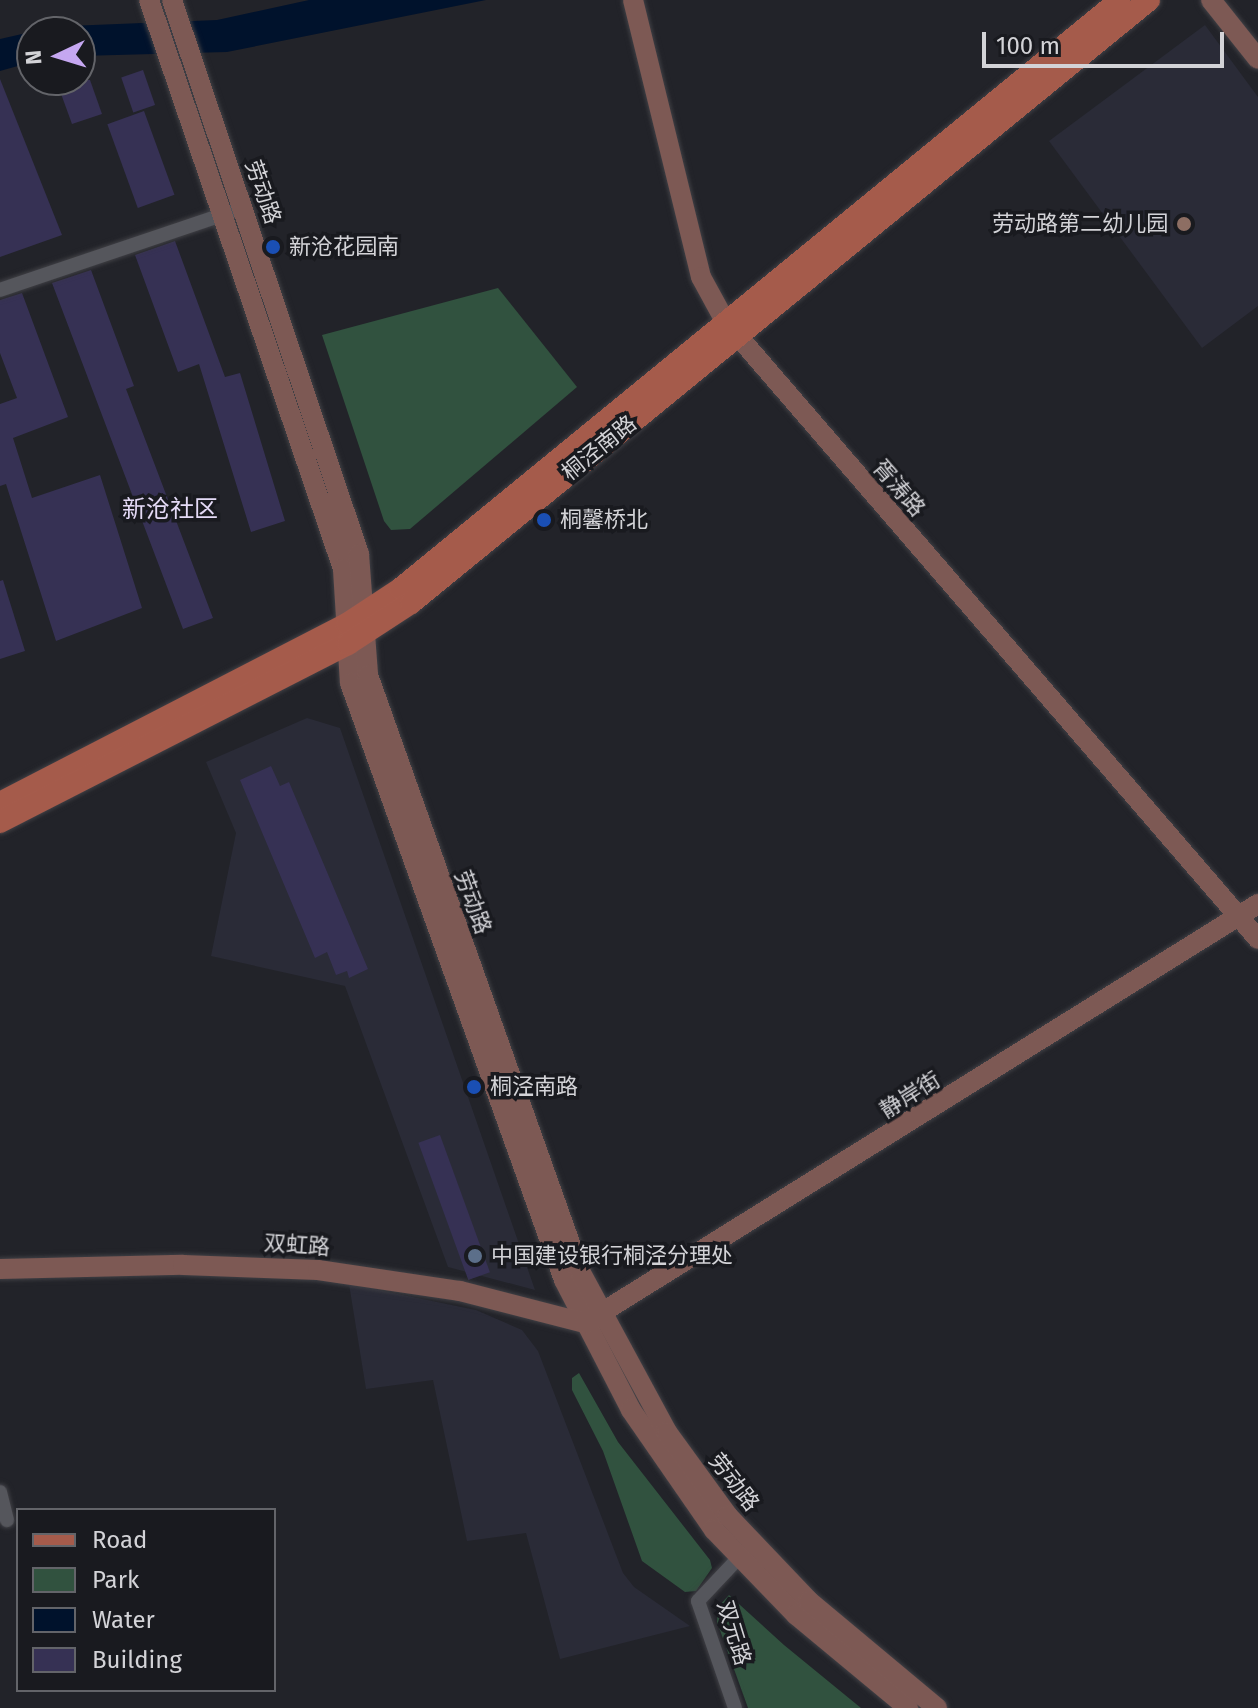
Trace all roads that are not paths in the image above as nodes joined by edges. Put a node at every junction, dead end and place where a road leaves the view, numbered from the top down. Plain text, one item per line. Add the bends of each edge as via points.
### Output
1 (633, 0) edge
2 (1120, 0) edge
3 (1149, 0) edge
4 (1211, 0) edge
5 (175, 9) edge
6 (152, 10) edge
7 (1258, 59) edge
8 (234, 211) junction
9 (0, 290) edge
10 (731, 328) junction
11 (355, 629) junction
12 (0, 803) edge
13 (0, 822) edge
14 (1258, 904) edge
15 (1240, 918) junction
16 (1258, 939) edge
17 (0, 1269) edge
18 (594, 1319) junction
19 (0, 1492) edge
20 (7, 1520) dead end
21 (746, 1550) junction
22 (735, 1708) edge
23 (908, 1708) edge
24 (937, 1708) edge

1 - 10 street, 胥涛路 via 701,277
2 - 10 main road, 桐泾南路
3 - 10 main road, 桐泾南路
4 - 7 street
5 - 8 street, 劳动路
6 - 8 street, 劳动路 via 166,55
8 - 9 street
8 - 11 street, 劳动路 via 359,554
10 - 11 main road, 桐泾南路 via 411,603
10 - 15 street, 胥涛路
11 - 12 main road, 桐泾南路
11 - 13 main road, 桐泾南路
11 - 18 street, 劳动路 via 350,683 551,1247
14 - 15 street, 静岸街
15 - 16 street, 胥涛路
15 - 18 street, 静岸街
17 - 18 street, 双虹路 via 183,1265 318,1270 460,1291
18 - 21 street, 劳动路 via 670,1472
19 - 20 street
21 - 22 street, 双元路 via 698,1601
21 - 23 street, 劳动路 via 818,1635
21 - 24 street, 劳动路

